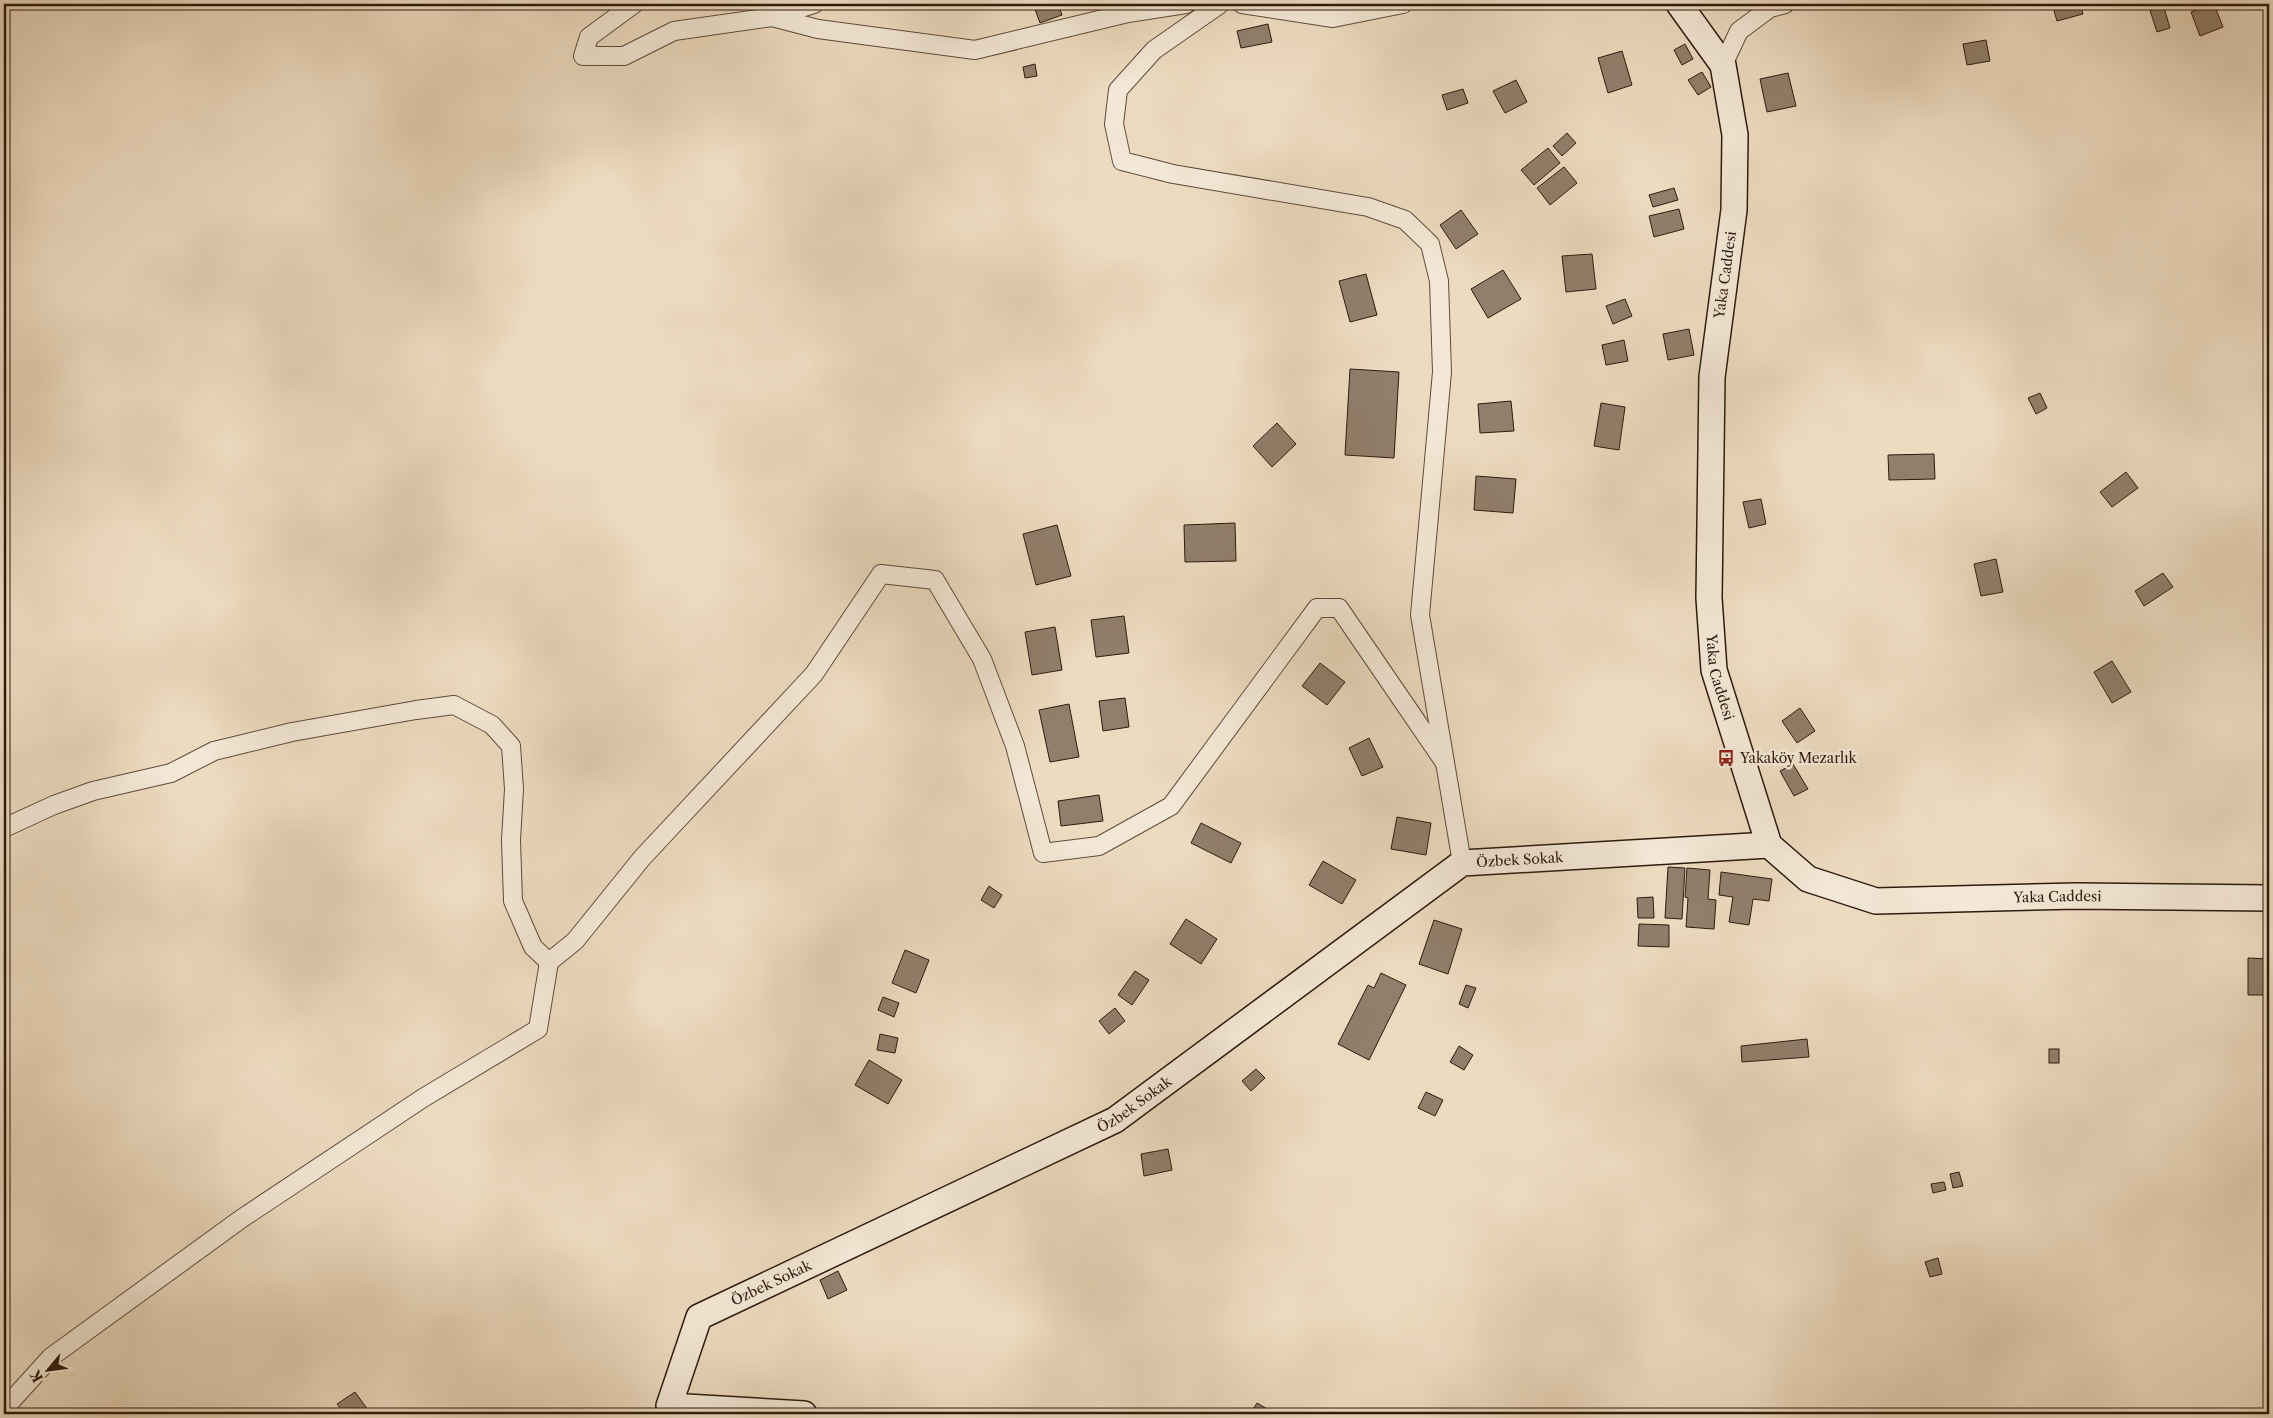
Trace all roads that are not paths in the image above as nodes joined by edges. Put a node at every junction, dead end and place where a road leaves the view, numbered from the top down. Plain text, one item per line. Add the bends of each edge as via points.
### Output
1 (634, 4) edge
2 (814, 4) edge
3 (1186, 4) edge
4 (1220, 4) edge
5 (1242, 4) edge
6 (1403, 4) edge
7 (1679, 4) edge
8 (1785, 4) edge
9 (772, 18) junction
10 (1723, 65) junction
11 (1445, 763) junction
12 (4, 828) edge
13 (1768, 845) junction
14 (1462, 863) junction
15 (2269, 898) edge
16 (548, 962) junction
17 (4, 1408) edge
18 (804, 1414) edge

1 - 9 street via 589,37 584,56 624,56 674,31
2 - 9 street
3 - 9 street via 1128,13 975,50 818,29
4 - 11 street via 1154,50 1118,90 1114,124 1122,161 1173,174 1368,207 1405,220 1430,244 1439,281 1442,372 1420,615
5 - 6 street via 1333,18
7 - 10 street, Yaka Caddesi
8 - 10 street via 1770,8 1739,31
10 - 13 street, Yaka Caddesi via 1735,135 1734,210 1712,377 1709,598 1714,670
11 - 14 street
11 - 16 street via 1339,608 1317,608 1171,806 1099,846 1043,854 1015,746 982,659 935,580 881,574 814,674 642,858 576,941
12 - 16 street via 94,791 171,773 214,751 292,732 454,705 492,725 511,746 513,901 533,947
13 - 14 street, Özbek Sokak
13 - 15 street, Yaka Caddesi via 1808,879 1876,901 2076,896
14 - 18 street, Özbek Sokak via 1115,1120 699,1317 669,1406
16 - 17 street via 538,1029 423,1098 241,1219 52,1357

